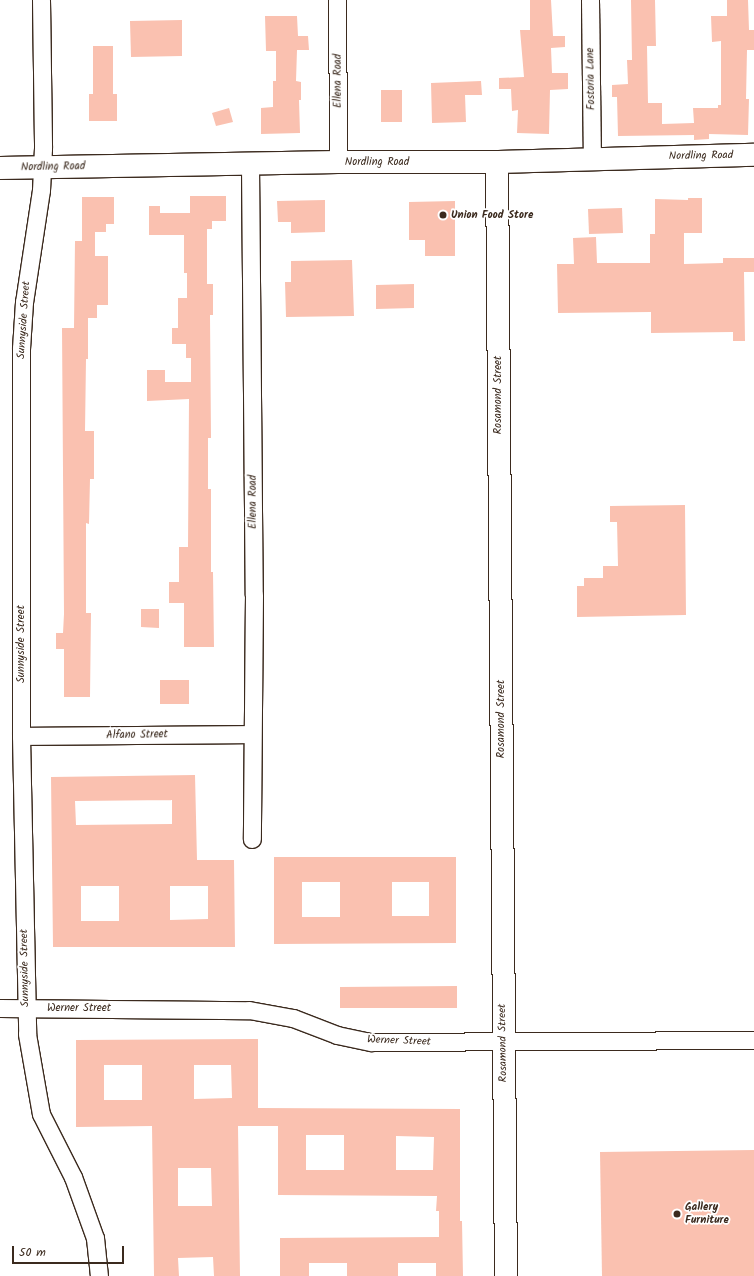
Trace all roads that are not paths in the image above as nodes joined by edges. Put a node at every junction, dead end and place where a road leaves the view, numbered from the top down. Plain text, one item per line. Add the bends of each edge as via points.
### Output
1 (41, 0) edge
2 (337, 0) edge
3 (590, 0) edge
4 (754, 155) edge
5 (592, 158) junction
6 (338, 162) junction
7 (497, 162) junction
8 (250, 164) junction
9 (0, 168) edge
10 (42, 168) junction
11 (252, 734) junction
12 (21, 736) junction
13 (252, 840) dead end
14 (26, 1007) junction
15 (0, 1008) edge
16 (754, 1040) edge
17 (503, 1043) junction
18 (98, 1276) edge
19 (506, 1276) edge

1 - 10 street, Sunnyside Street
2 - 6 street, Ellena Road
3 - 5 street, Fostoria Lane
4 - 5 street, Nordling Road
5 - 7 street, Nordling Road
6 - 7 street, Nordling Road
6 - 8 street, Nordling Road
7 - 17 street, Rosamond Street
8 - 10 street, Nordling Road
8 - 11 street, Ellena Road via 254,595
9 - 10 street, Nordling Road
10 - 12 street, Sunnyside Street via 24,302 21,348
11 - 12 street, Alfano Street
11 - 13 street, Ellena Road
12 - 14 street, Sunnyside Street
14 - 15 street, Werner Street
14 - 17 street, Werner Street via 249,1010 293,1018 337,1035 371,1042
14 - 18 street, Sunnyside Street via 27,1034 41,1114 73,1177 95,1238
16 - 17 street, Werner Street
17 - 19 street, Rosamond Street

